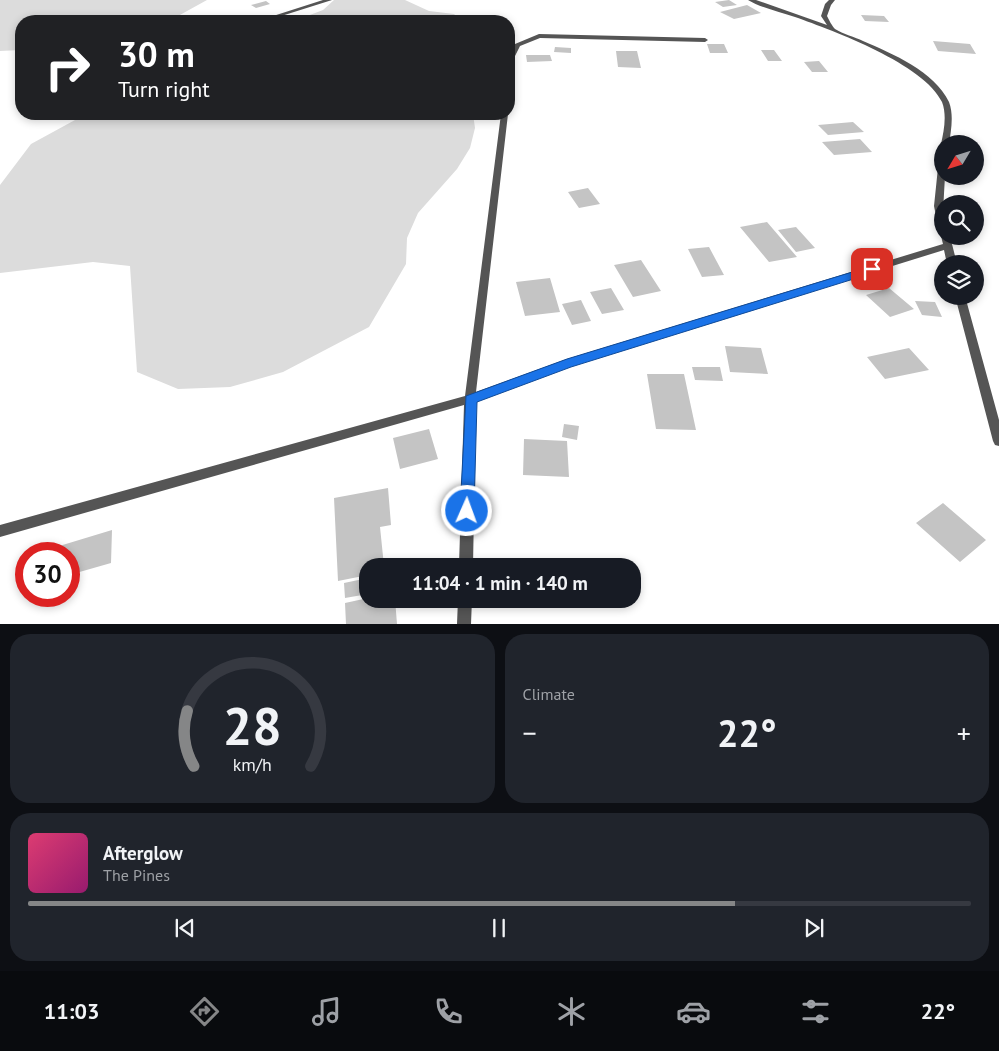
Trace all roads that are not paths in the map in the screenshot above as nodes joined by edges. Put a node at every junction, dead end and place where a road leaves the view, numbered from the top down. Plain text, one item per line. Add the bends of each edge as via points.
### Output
1 (329, 0) edge
2 (752, 0) edge
3 (832, 0) edge
4 (280, 15) edge
5 (832, 29) junction
6 (705, 40) dead end
7 (515, 49) edge
8 (503, 120) edge
9 (947, 135) edge
10 (934, 245) edge
11 (962, 305) edge
12 (470, 400) junction
13 (999, 441) edge
14 (0, 532) edge
15 (466, 558) edge
16 (465, 608) edge
17 (464, 624) edge

1 - 4 street
2 - 5 street
3 - 5 street via 824,16
5 - 9 street via 916,71 935,86 945,101 949,123
6 - 7 street via 539,36 517,45
8 - 12 street
10 - 12 street via 567,363
11 - 13 street
12 - 14 street
12 - 15 street
16 - 17 street

